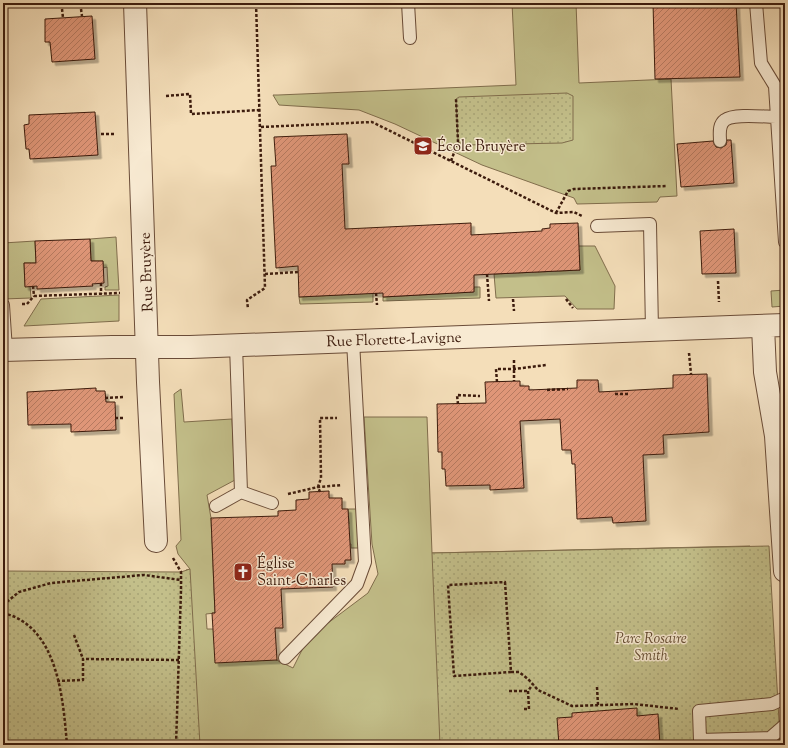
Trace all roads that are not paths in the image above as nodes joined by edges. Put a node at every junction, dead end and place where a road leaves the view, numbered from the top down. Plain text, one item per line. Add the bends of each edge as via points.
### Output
1 (135, 3) edge
2 (408, 3) edge
3 (756, 3) edge
4 (410, 38) dead end
5 (778, 117) junction
6 (720, 141) dead end
7 (597, 226) road end
8 (785, 242) edge
9 (4, 305) edge
10 (785, 325) edge
11 (763, 326) junction
12 (652, 330) junction
13 (353, 341) junction
14 (236, 345) junction
15 (148, 347) junction
16 (5, 350) edge
17 (241, 492) junction
18 (276, 500) road end
19 (216, 506) dead end
20 (164, 547) road end
21 (785, 571) edge
22 (285, 658) dead end
23 (785, 698) edge
24 (785, 726) edge

1 - 15 street, Rue Bruyère
2 - 4 lane
3 - 5 lane via 761,63 775,86
5 - 6 lane via 732,117 725,120 720,127
5 - 8 lane
7 - 12 lane via 650,224
9 - 16 lane
10 - 11 street, Rue Florette-Lavigne
11 - 12 street, Rue Florette-Lavigne
11 - 21 street via 765,372 776,436
12 - 13 street, Rue Florette-Lavigne
13 - 14 street, Rue Florette-Lavigne
13 - 22 lane via 365,562 357,584
14 - 15 street, Rue Florette-Lavigne
14 - 17 lane
15 - 16 street, Rue Florette-Lavigne
15 - 20 street, Rue Bruyère
17 - 18 lane
17 - 19 lane
23 - 24 lane via 772,704 699,711 700,740 770,738

